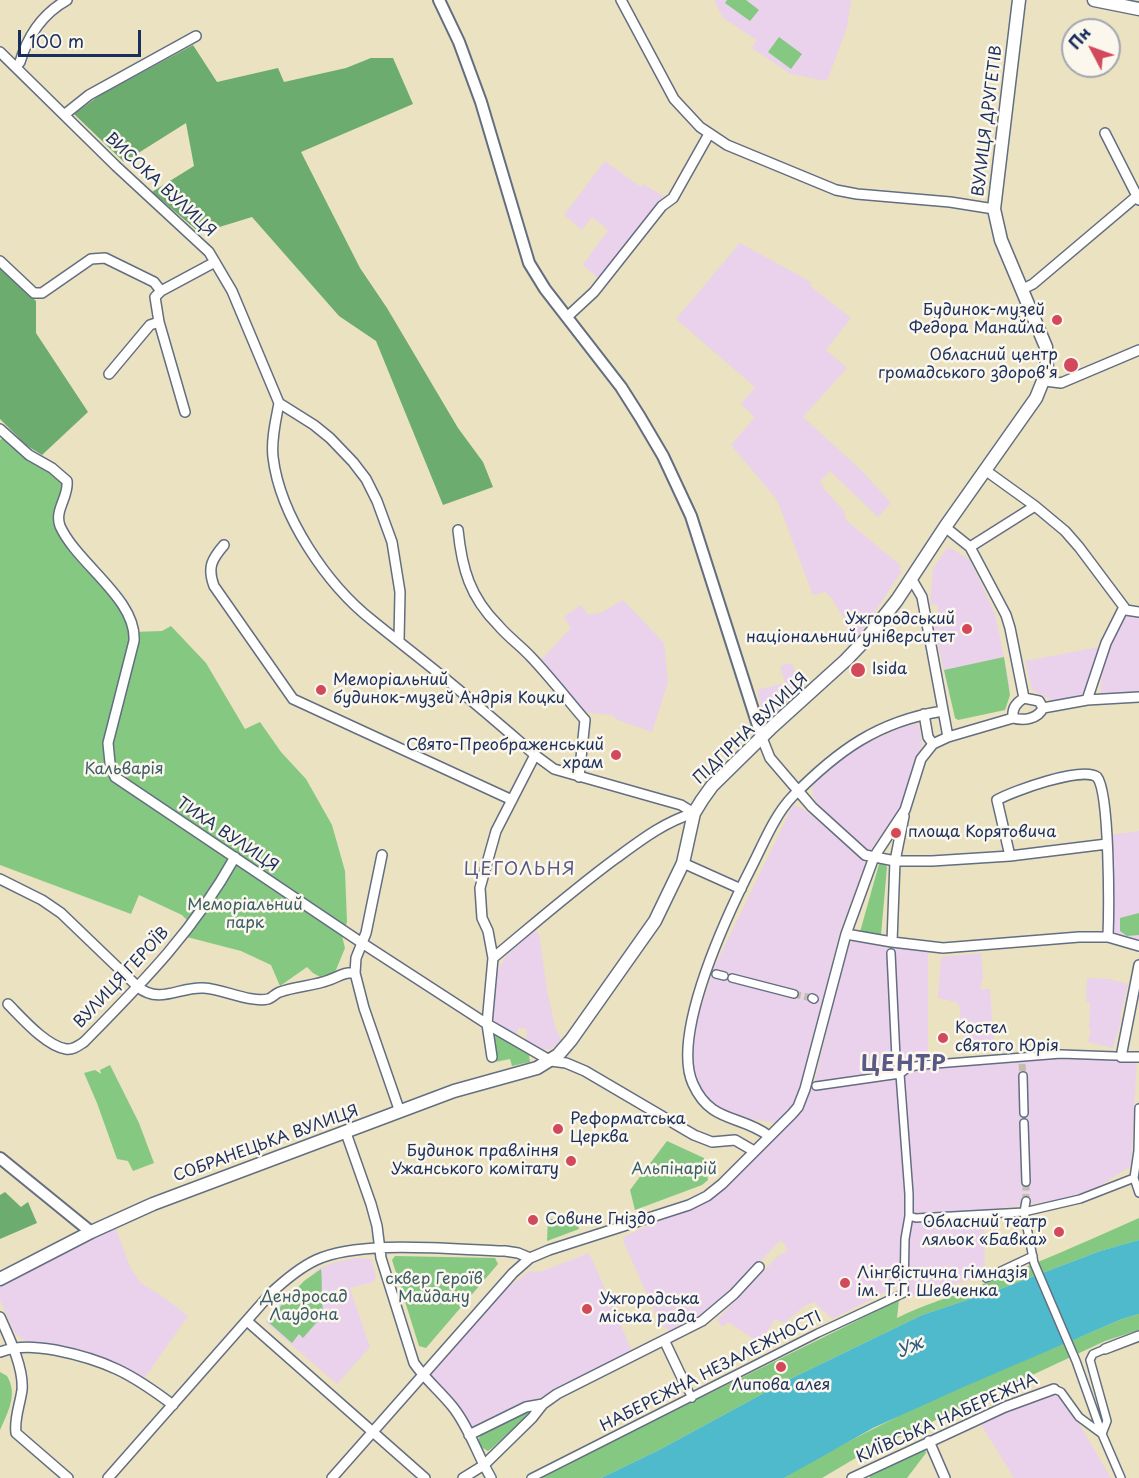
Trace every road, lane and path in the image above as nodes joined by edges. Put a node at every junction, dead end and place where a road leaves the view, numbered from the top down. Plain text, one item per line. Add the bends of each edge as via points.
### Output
1 (67, 0) edge
2 (439, 0) edge
3 (621, 0) edge
4 (1019, 0) edge
5 (1094, 0) edge
6 (1139, 9) edge
7 (196, 36) dead end
8 (0, 52) edge
9 (16, 67) junction
10 (64, 115) junction
11 (1106, 133) dead end
12 (709, 134) junction
13 (1138, 198) edge
14 (994, 209) junction
15 (0, 261) edge
16 (214, 262) junction
17 (1023, 289) junction
18 (161, 291) junction
19 (567, 317) junction
20 (159, 322) junction
21 (1139, 350) edge
22 (109, 374) dead end
23 (1045, 381) junction
24 (279, 403) junction
25 (185, 412) dead end
26 (0, 429) edge
27 (985, 470) junction
28 (1035, 506) junction
29 (945, 527) junction
30 (458, 530) dead end
31 (224, 545) dead end
32 (970, 547) junction
33 (911, 578) junction
34 (1124, 607) junction
35 (1139, 612) edge
36 (399, 640) junction
37 (1139, 697) edge
38 (1024, 698) junction
39 (1087, 700) junction
40 (1043, 708) junction
41 (943, 711) junction
42 (924, 714) junction
43 (1013, 718) junction
44 (948, 737) junction
45 (762, 738) junction
46 (933, 744) junction
47 (535, 755) junction
48 (579, 777) junction
49 (799, 791) junction
50 (512, 800) junction
51 (905, 810) junction
52 (694, 813) junction
53 (1107, 844) junction
54 (382, 855) dead end
55 (1010, 855) junction
56 (235, 857) junction
57 (874, 857) junction
58 (896, 861) junction
59 (683, 863) junction
60 (0, 879) edge
61 (741, 889) junction
62 (846, 934) junction
63 (1108, 937) junction
64 (891, 942) junction
65 (362, 943) junction
66 (1139, 946) edge
67 (891, 953) dead end
68 (494, 958) junction
69 (1139, 965) edge
70 (355, 973) junction
71 (724, 976) dead end
72 (138, 987) junction
73 (794, 994) tunnel mouth
74 (8, 1004) dead end
75 (487, 1024) junction
76 (1118, 1056) junction
77 (492, 1057) dead end
78 (1139, 1057) edge
79 (551, 1061) junction
80 (900, 1074) junction
81 (1023, 1076) tunnel mouth
82 (816, 1086) dead end
83 (1139, 1108) edge
84 (399, 1112) junction
85 (1024, 1113) dead end
86 (1024, 1123) dead end
87 (346, 1132) junction
88 (769, 1136) junction
89 (754, 1151) junction
90 (0, 1158) edge
91 (1134, 1178) junction
92 (1026, 1182) tunnel mouth
93 (1139, 1193) edge
94 (1026, 1201) tunnel mouth
95 (1024, 1212) junction
96 (909, 1216) junction
97 (91, 1232) junction
98 (380, 1249) junction
99 (530, 1258) junction
100 (1033, 1259) junction
101 (759, 1267) dead end
102 (986, 1278) dead end
103 (0, 1279) edge
104 (0, 1317) edge
105 (247, 1321) junction
106 (1139, 1336) edge
107 (664, 1342) junction
108 (13, 1347) junction
109 (1105, 1349) joint
110 (0, 1352) edge
111 (422, 1375) junction
112 (684, 1382) joint
113 (1054, 1389) joint
114 (692, 1398) junction
115 (543, 1404) junction
116 (172, 1406) junction
117 (373, 1431) junction
118 (1102, 1434) junction
119 (469, 1435) junction
120 (929, 1441) junction
121 (484, 1465) junction
122 (68, 1478) edge
123 (108, 1478) edge
124 (332, 1478) edge
125 (425, 1478) edge
126 (463, 1478) edge
127 (491, 1478) edge
128 (531, 1478) edge
129 (852, 1478) edge
130 (945, 1478) edge
131 (1121, 1478) edge

1 - 9 street via 38,24
2 - 19 street via 481,102 524,251 545,289
3 - 12 street via 674,99
4 - 14 main road, ВУЛИЦЯ ДРУГЕТІВ
5 - 6 main road
7 - 10 street via 89,95
8 - 9 street, ВИСОКА ВУЛИЦЯ
9 - 10 street, ВИСОКА ВУЛИЦЯ
10 - 16 street, ВИСОКА ВУЛИЦЯ via 209,252
11 - 13 street
12 - 14 street via 836,190
12 - 19 street via 673,198 662,206 594,292
13 - 17 street
14 - 17 main road, ВУЛИЦЯ ДРУГЕТІВ via 1001,240
15 - 18 street via 34,293 42,293 91,259 105,258 154,282
16 - 18 street
16 - 24 street, ВИСОКА ВУЛИЦЯ via 232,291
17 - 23 main road, ВУЛИЦЯ ДРУГЕТІВ via 1046,347
18 - 20 street via 155,297
19 - 45 street via 621,387 681,493
20 - 22 street via 150,326
20 - 25 street
21 - 23 street via 1061,383
23 - 27 main road, ВУЛИЦЯ ДРУГЕТІВ
24 - 36 street via 274,459 284,500 299,530 320,564 351,601
24 - 36 street via 330,438 366,479 392,542 400,592
26 - 56 street, ТИХА ВУЛИЦЯ via 67,482 58,517 60,524 133,624 134,641 108,743 116,777
27 - 28 street
27 - 29 main road, ВУЛИЦЯ ДРУГЕТІВ
28 - 32 street
28 - 34 street via 1065,531
29 - 32 street
29 - 33 main road, ПІДГІРНА ВУЛИЦЯ
30 - 48 street via 467,581 480,606 538,664 585,720
31 - 50 street via 213,557 214,586 293,699
32 - 38 street via 1010,628
33 - 41 street via 923,602
33 - 45 main road, ПІДГІРНА ВУЛИЦЯ via 867,638
34 - 35 street
34 - 39 street via 1106,643
36 - 47 street
37 - 39 street
38 - 40 street via 1039,701
38 - 43 street via 1012,712
39 - 40 street
40 - 43 street via 1036,717
41 - 42 street
41 - 44 street
42 - 46 street
42 - 49 street via 860,739
43 - 44 street
44 - 46 street
45 - 49 street via 770,758
45 - 52 main road, ПІДГІРНА ВУЛИЦЯ via 712,786
46 - 51 street via 921,759
47 - 48 street via 554,769
47 - 50 street
48 - 52 street via 681,805
49 - 57 street via 857,850
49 - 61 street via 782,812
50 - 68 street via 496,831 480,888 482,918
51 - 57 street
51 - 58 street
52 - 59 main road, ПІДГІРНА ВУЛИЦЯ
52 - 68 street via 674,819 645,837
53 - 55 street
53 - 55 street via 1100,781 1094,774 1074,775 997,800
53 - 63 street
54 - 65 street
55 - 58 street
56 - 65 street, ТИХА ВУЛИЦЯ
56 - 72 street, ВУЛИЦЯ ГЕРОЇВ via 192,923
57 - 58 street
57 - 62 street
58 - 64 street
59 - 61 street
59 - 79 main road, ПІДГІРНА ВУЛИЦЯ via 644,938 572,1040
60 - 72 street via 61,913
61 - 88 street via 706,971 690,1038 689,1068 694,1086 710,1107
62 - 64 street
62 - 88 street via 800,1102
63 - 64 street via 960,948
63 - 66 street
65 - 70 street
65 - 75 street, ТИХА ВУЛИЦЯ
67 - 80 street
68 - 75 street
69 - 76 street
70 - 72 street via 278,992 268,999 207,988 156,996
70 - 84 street
71 - 73 street
72 - 74 street, ВУЛИЦЯ ГЕРОЇВ via 76,1048 66,1049 38,1034
75 - 77 street
75 - 79 street, ТИХА ВУЛИЦЯ
76 - 78 street
76 - 80 street via 1061,1054 924,1065 909,1067
79 - 84 main road, СОБРАНЕЦЬКА ВУЛИЦЯ
79 - 89 street, ТИХА ВУЛИЦЯ via 585,1071 694,1135 712,1142 735,1140
80 - 82 street
80 - 96 street
81 - 85 street
83 - 91 street
84 - 87 main road, СОБРАНЕЦЬКА ВУЛИЦЯ
86 - 92 street
87 - 97 main road, СОБРАНЕЦЬКА ВУЛИЦЯ via 153,1204
87 - 98 street via 371,1204
88 - 89 street
89 - 99 street via 716,1190 689,1205
90 - 97 street
91 - 93 street
91 - 95 street via 1080,1199
94 - 95 street
95 - 96 street
95 - 100 street
96 - 114 street, НАБЕРЕЖНА НЕЗАЛЕЖНОСТІ via 904,1293
97 - 103 main road, СОБРАНЕЦЬКА ВУЛИЦЯ
98 - 99 street via 506,1251
98 - 105 street via 354,1250 316,1260 283,1282
98 - 111 street via 414,1363
99 - 111 street
100 - 102 street
100 - 118 street
101 - 107 street via 702,1321
104 - 108 street
105 - 116 street
105 - 117 street
106 - 109 street
107 - 112 street
107 - 115 street
108 - 110 street
108 - 116 street via 39,1347 101,1361 128,1374
108 - 122 street via 22,1389 16,1433
109 - 118 street via 1093,1354 1090,1360 1107,1420
111 - 117 street
111 - 119 street via 453,1407
112 - 114 street
113 - 118 street via 1061,1392 1079,1417
113 - 120 street, КИЇВСЬКА НАБЕРЕЖНА
114 - 128 street, НАБЕРЕЖНА НЕЗАЛЕЖНОСТІ
115 - 119 street via 526,1407
115 - 121 street
116 - 123 street
117 - 124 street
117 - 125 street
118 - 131 street
119 - 121 street
120 - 129 street, КИЇВСЬКА НАБЕРЕЖНА
120 - 130 street
121 - 126 street
121 - 127 street

